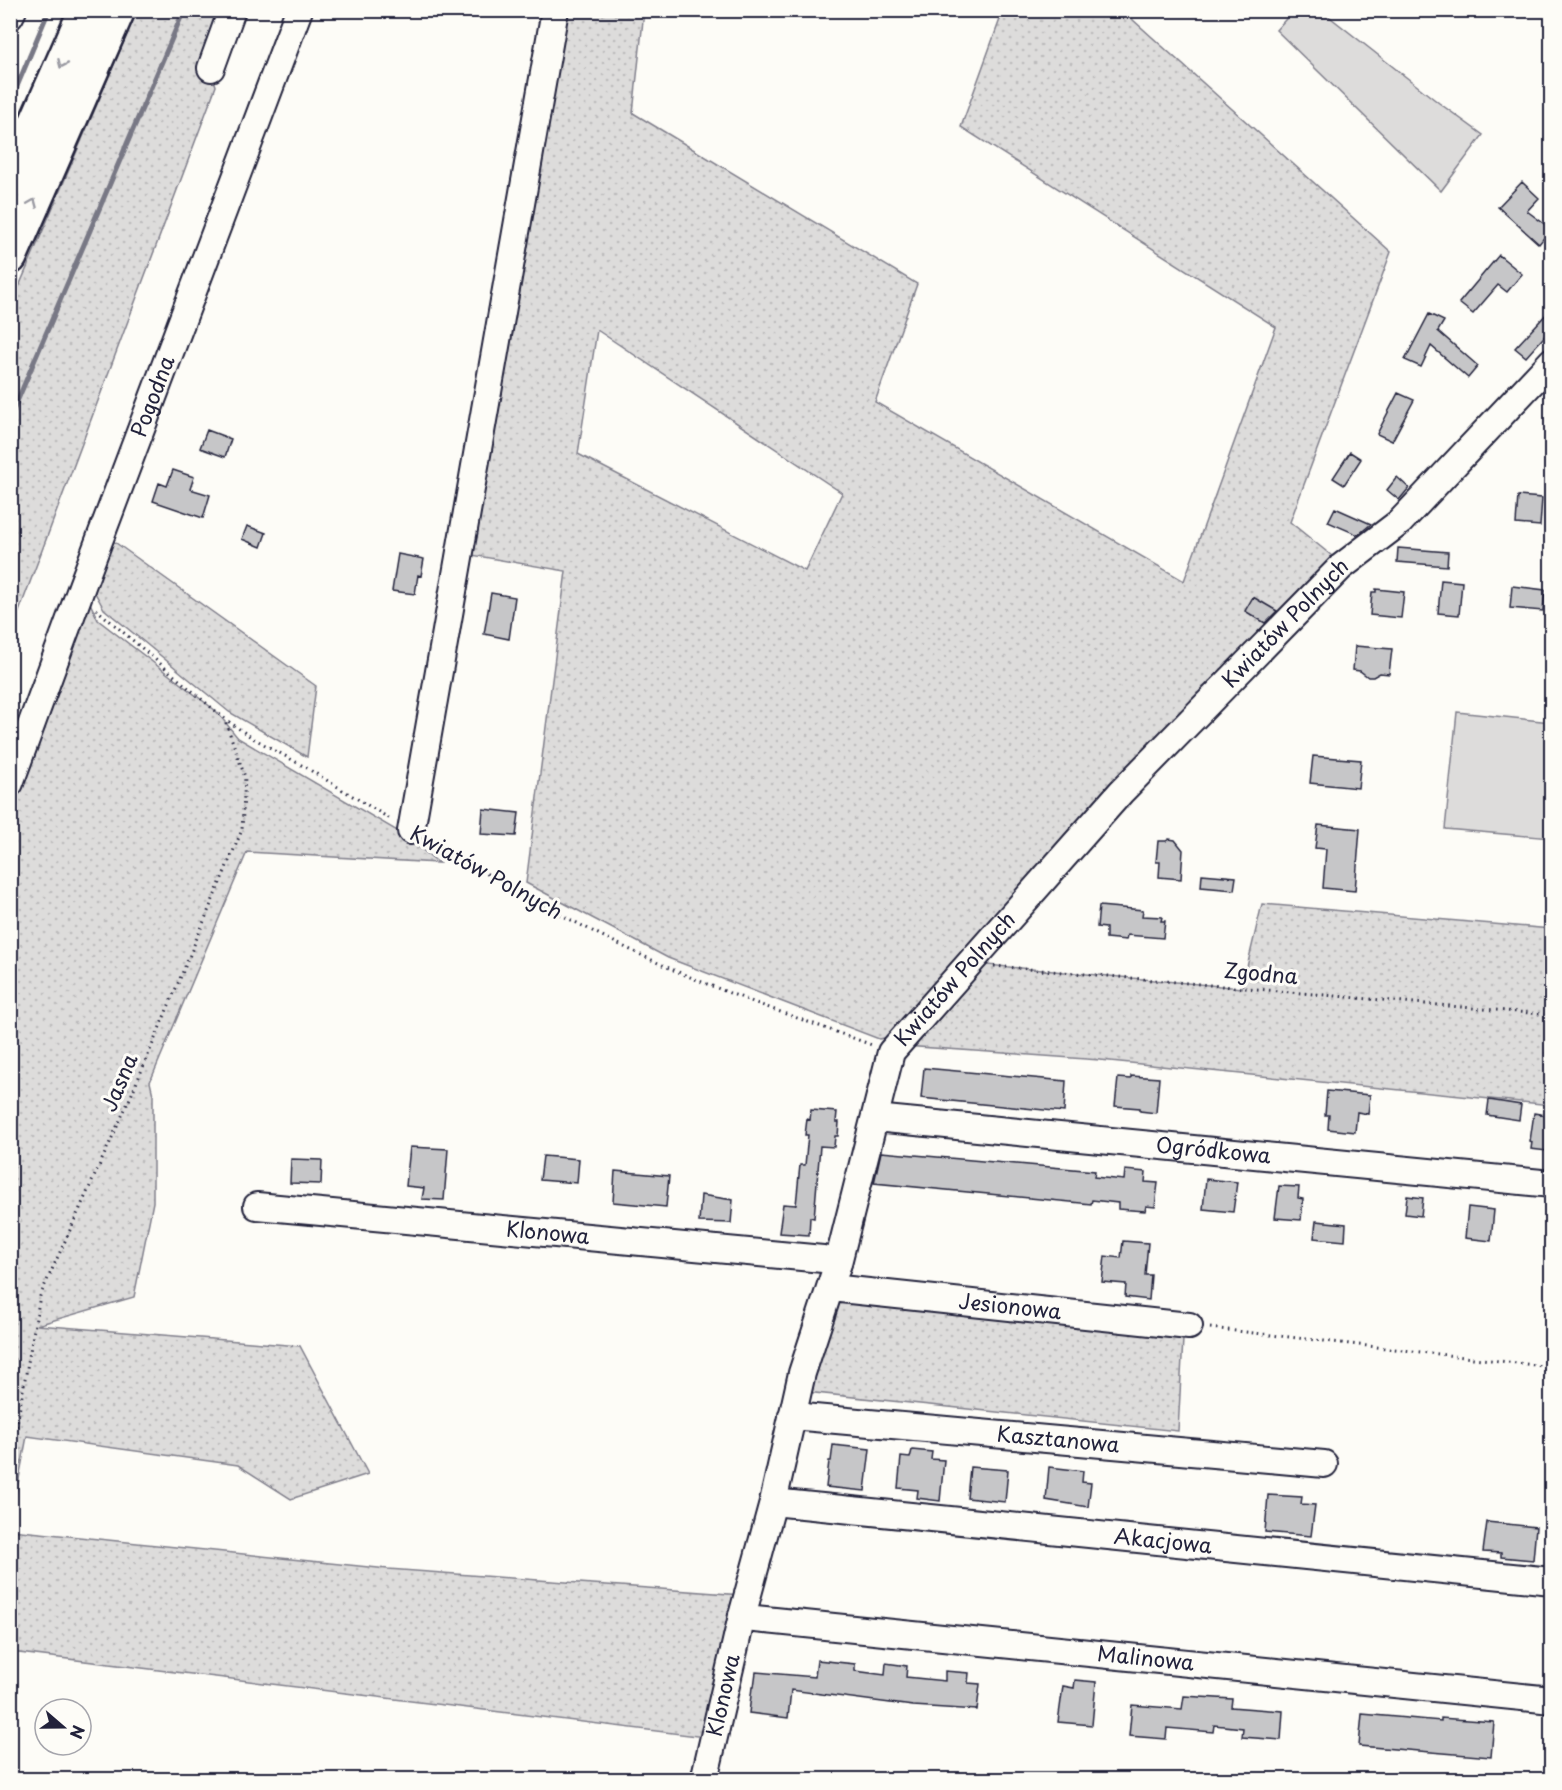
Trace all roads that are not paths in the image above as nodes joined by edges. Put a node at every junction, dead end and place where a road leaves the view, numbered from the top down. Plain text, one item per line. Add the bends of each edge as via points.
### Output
1 (13, 10) edge
2 (86, 10) edge
3 (118, 10) edge
4 (232, 10) edge
5 (299, 10) edge
6 (555, 10) edge
7 (10, 16) edge
8 (211, 68) dead end
9 (10, 182) edge
10 (10, 256) edge
11 (1551, 361) edge
12 (10, 783) edge
13 (411, 831) road end
14 (891, 1052) joint
15 (875, 1118) junction
16 (1551, 1184) edge
17 (257, 1206) dead end
18 (838, 1263) junction
19 (831, 1288) junction
20 (1189, 1326) road end
21 (792, 1416) junction
22 (1324, 1464) dead end
23 (773, 1502) junction
24 (1551, 1581) edge
25 (742, 1616) junction
26 (1551, 1700) edge
27 (704, 1779) edge

1 - 7 street
2 -> 9 highway
10 -> 3 highway
4 - 8 street
5 - 12 street, Pogodna
6 - 13 street
11 - 14 street, Kwiatów Polnych via 1400,522 1341,567 1121,792
14 - 15 street, Klonowa
15 - 16 street, Ogródkowa
15 - 18 street, Klonowa
17 - 18 street, Klonowa
18 - 19 street, Klonowa
19 - 20 street, Jesionowa
19 - 21 street, Klonowa
21 - 22 street, Kasztanowa
21 - 23 street, Klonowa
23 - 24 street, Akacjowa
23 - 25 street, Klonowa
25 - 26 street, Malinowa
25 - 27 street, Klonowa

